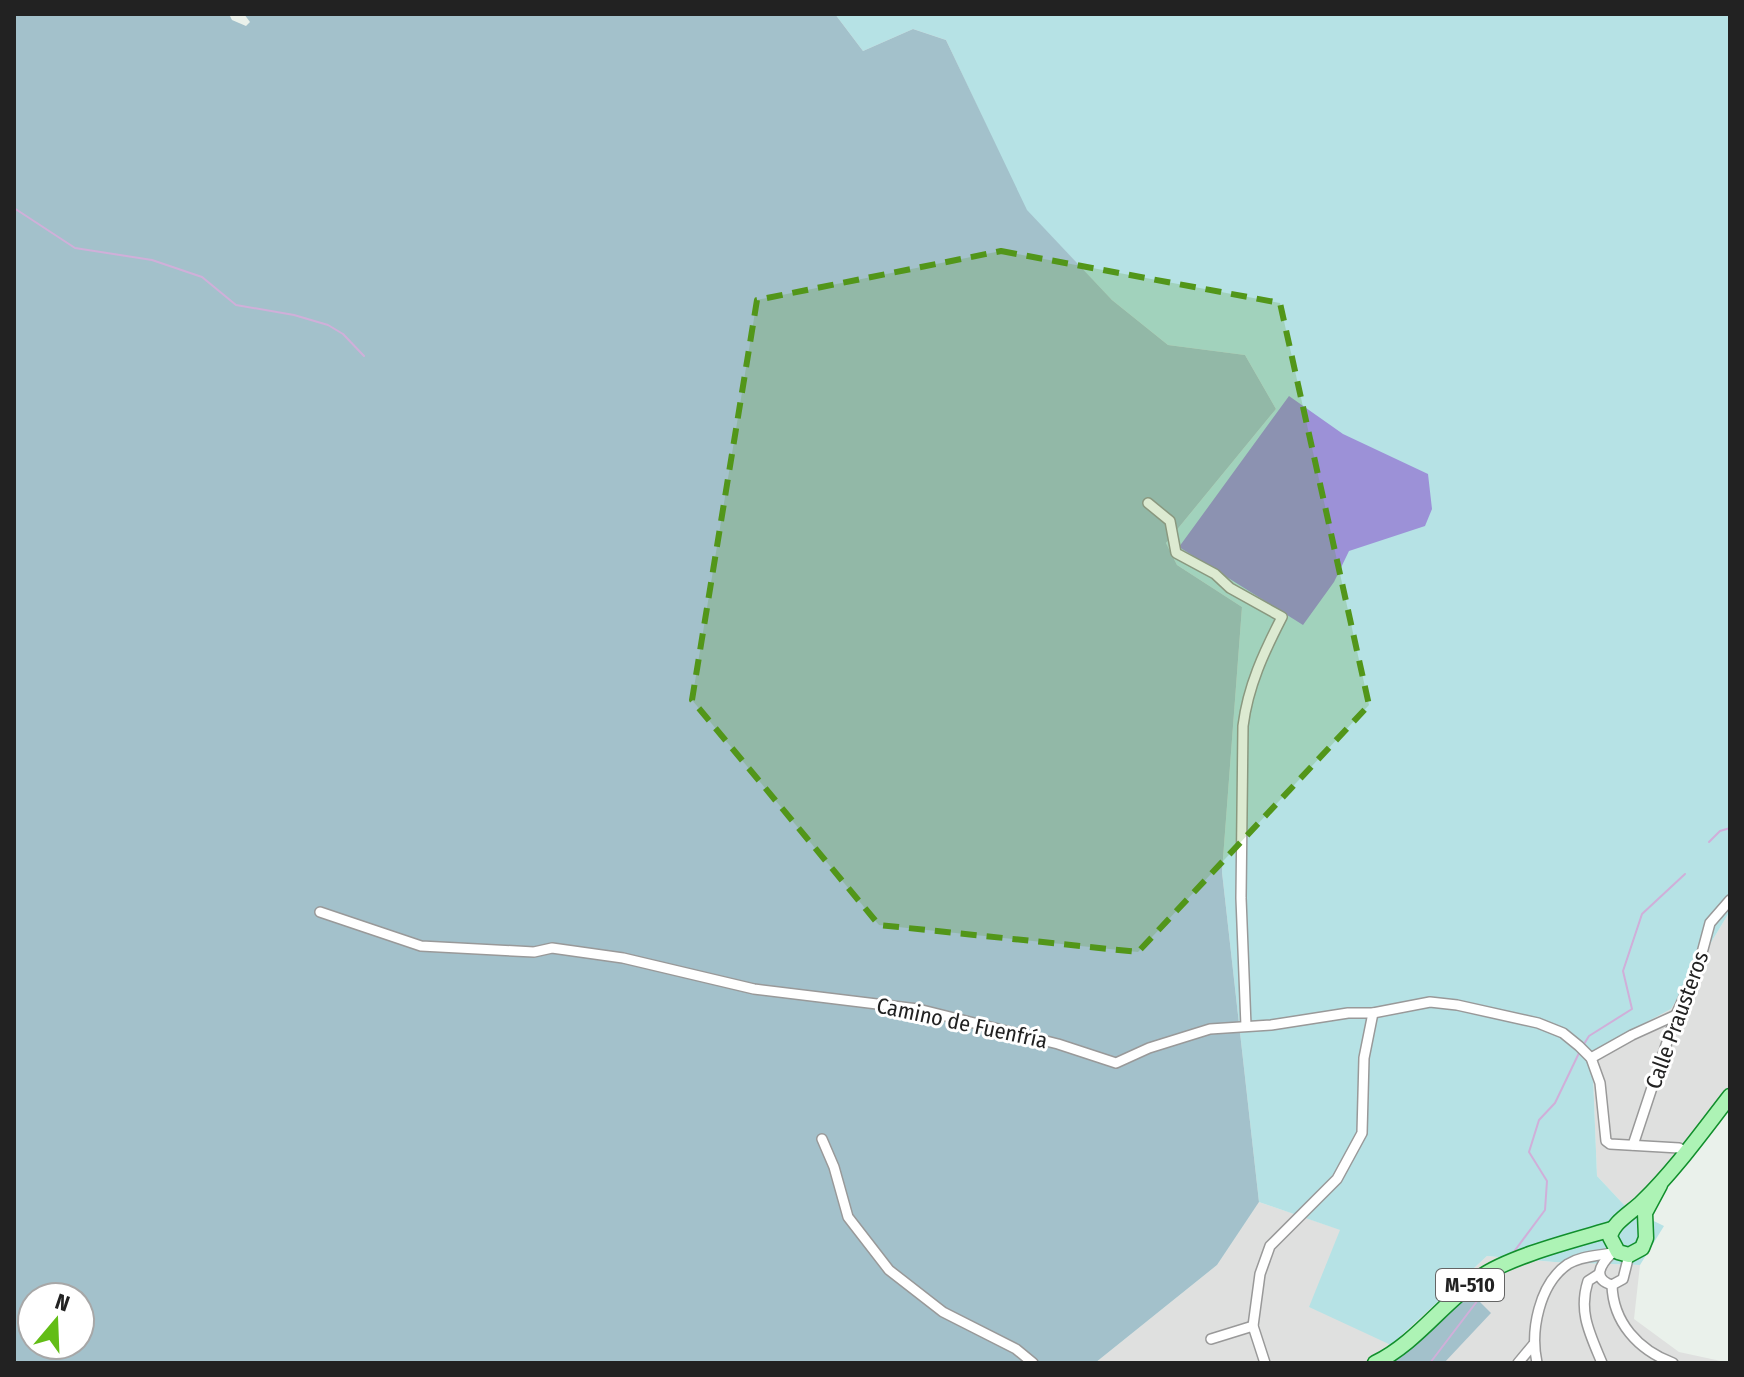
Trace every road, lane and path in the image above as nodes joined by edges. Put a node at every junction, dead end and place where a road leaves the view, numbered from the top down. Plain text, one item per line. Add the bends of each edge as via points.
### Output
1 (1148, 503) dead end
2 (1730, 900) edge
3 (320, 912) dead end
4 (1373, 1013) junction
5 (1676, 1015) junction
6 (1246, 1026) junction
7 (1585, 1052) junction
8 (1730, 1096) edge
9 (822, 1139) dead end
10 (1633, 1145) junction
11 (1686, 1152) junction
12 (1660, 1185) junction
13 (1624, 1219) junction
14 (1644, 1228) junction
15 (1612, 1243) junction
16 (1629, 1255) junction
17 (1591, 1256) junction
18 (1599, 1270) junction
19 (1612, 1285) junction
20 (1253, 1326) junction
21 (1211, 1339) dead end
22 (1533, 1345) junction
23 (1033, 1363) edge
24 (1265, 1363) edge
25 (1375, 1363) edge
26 (1518, 1363) edge
27 (1525, 1363) edge
28 (1537, 1363) edge
29 (1602, 1363) edge
30 (1673, 1363) edge

1 - 6 street via 1170,521 1176,553 1282,617 1261,659 1243,726
2 - 5 street, Calle Prausteros via 1710,923
3 - 6 street, Camino de Fuenfría via 421,946 534,952 552,948 623,958 754,989 918,1009 1116,1063 1210,1029
4 - 6 street, Camino de Fuenfría
4 - 7 street, Camino de Fuenfría via 1430,1002 1457,1005 1538,1023 1563,1033
4 - 20 street via 1364,1058 1362,1133 1337,1179 1270,1246
5 - 7 street
5 - 10 street, Calle Prausteros
7 - 10 street via 1600,1083 1606,1141
8 - 11 main road
9 - 23 street via 848,1217 889,1270 943,1312
10 - 11 street
11 - 12 main road
12 - 13 main road
12 - 14 main road via 1645,1213
13 - 14 main road via 1636,1220
13 - 15 main road
14 - 16 main road via 1645,1243
15 - 16 main road, M-510
15 - 17 street
15 - 18 street
15 - 25 main road, M-510 via 1583,1238 1484,1275
16 - 19 street via 1623,1279
17 - 18 street via 1598,1260
17 - 22 street via 1570,1263 1554,1278 1538,1312
18 - 19 street via 1604,1282
18 - 29 street via 1588,1281 1583,1318
19 - 30 street via 1618,1317 1630,1333
20 - 21 street
20 - 24 street
22 - 26 street
22 - 28 street
26 - 27 street

